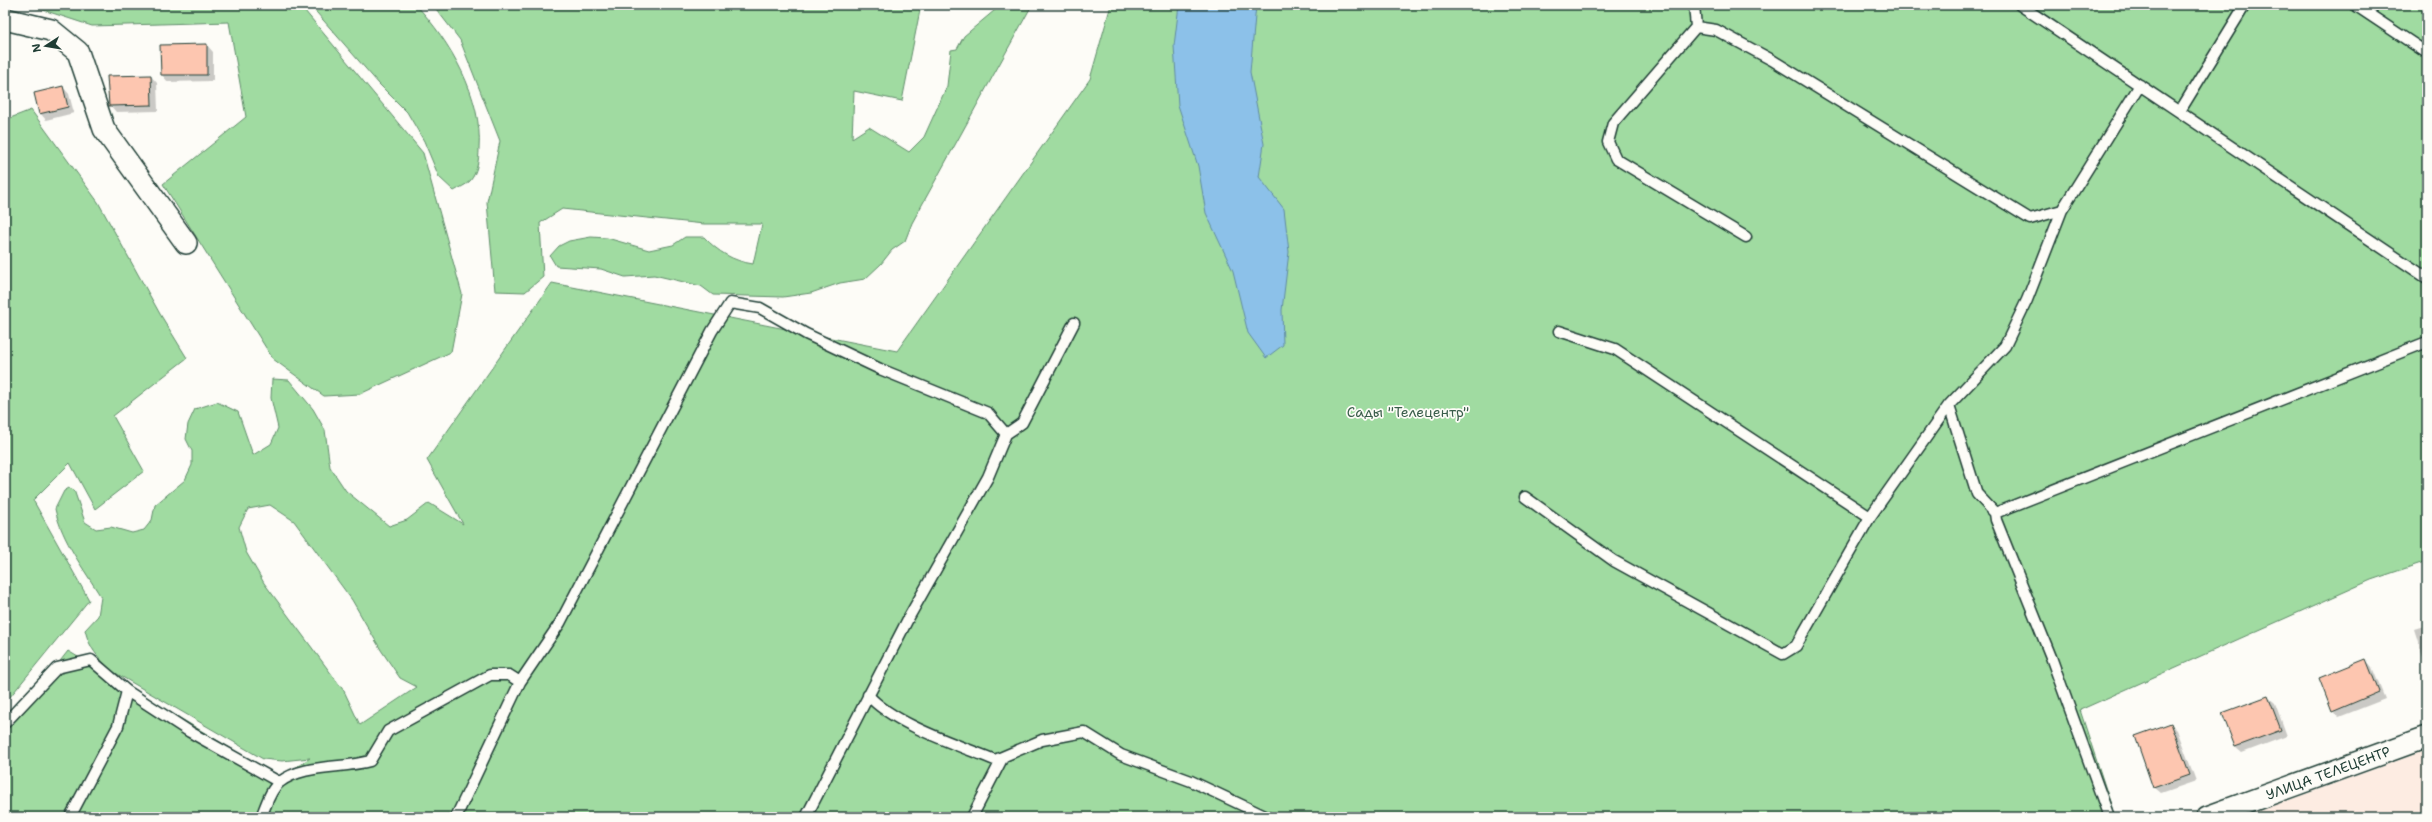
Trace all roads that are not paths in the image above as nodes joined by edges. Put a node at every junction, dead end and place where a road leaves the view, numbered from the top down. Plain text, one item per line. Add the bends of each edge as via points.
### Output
1 (1694, 5) edge
2 (2020, 5) edge
3 (2244, 5) edge
4 (2355, 5) edge
5 (5, 19) edge
6 (1696, 27) junction
7 (2427, 53) edge
8 (2140, 85) junction
9 (2180, 111) junction
10 (2062, 210) junction
11 (1746, 237) dead end
12 (186, 243) dead end
13 (2427, 278) edge
14 (1074, 323) dead end
15 (1559, 331) dead end
16 (2427, 342) edge
17 (1949, 405) junction
18 (1006, 434) junction
19 (1524, 497) dead end
20 (1995, 513) junction
21 (1870, 517) junction
22 (520, 682) junction
23 (127, 691) junction
24 (868, 695) junction
25 (5, 724) edge
26 (2427, 737) edge
27 (1003, 757) junction
28 (279, 782) junction
29 (2216, 815) edge
30 (70, 817) edge
31 (261, 817) edge
32 (456, 817) edge
33 (806, 817) edge
34 (972, 817) edge
35 (1267, 817) edge
36 (2109, 817) edge

1 - 6 lane
2 - 8 lane
3 - 9 lane
4 - 7 lane
5 - 12 street via 52,30 78,52 104,128
6 - 10 lane via 1716,30 1772,60 2030,219
6 - 11 lane via 1613,123 1608,142 1616,159
8 - 9 lane
8 - 10 lane
9 - 13 lane
10 - 17 lane via 2027,300 2005,346
14 - 18 lane via 1022,423
15 - 21 lane via 1615,349
16 - 20 lane
17 - 20 lane via 1977,494
17 - 21 lane
18 - 22 lane via 988,413 880,369 806,334 760,308 730,303 712,331 560,623
18 - 24 lane via 988,477
19 - 21 lane via 1614,561 1783,654 1796,646
20 - 36 lane
22 - 28 lane via 509,674 490,676 388,731 370,761 352,766 302,770
22 - 32 lane
23 - 25 lane via 91,660 57,668
23 - 28 lane via 190,732
23 - 30 lane via 118,726
24 - 27 lane via 879,708 938,737 995,760
24 - 33 lane
26 - 29 street, УЛИЦА ТЕЛЕЦЕНТР
27 - 34 lane
27 - 35 lane via 1042,740 1084,732 1121,755 1191,781
28 - 31 lane

